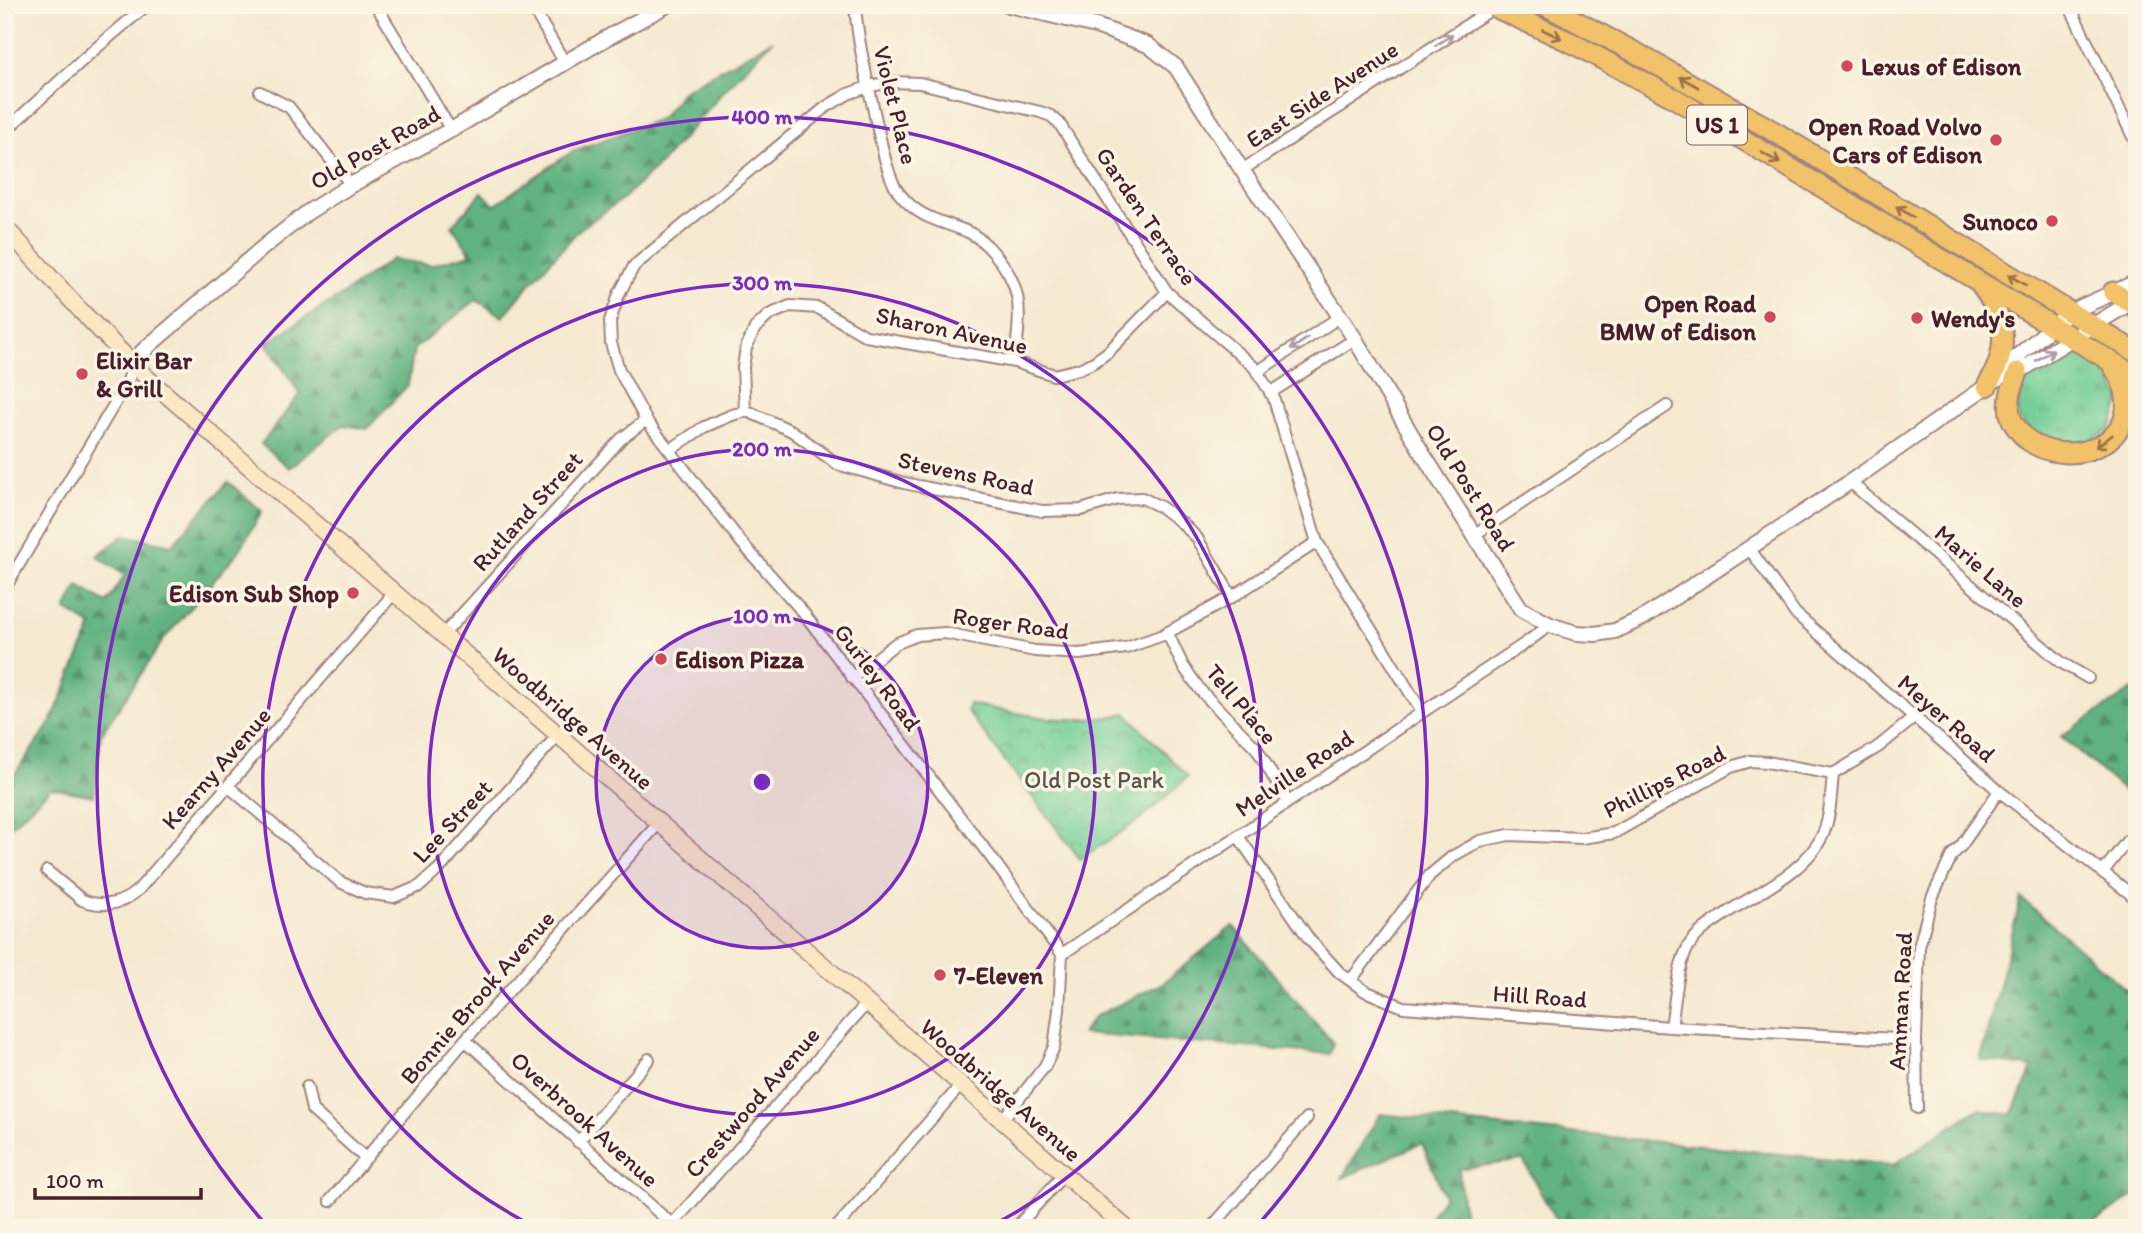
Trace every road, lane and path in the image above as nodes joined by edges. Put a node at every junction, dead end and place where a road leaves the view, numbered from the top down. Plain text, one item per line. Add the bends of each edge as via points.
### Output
1 (147, 5) edge
2 (376, 5) edge
3 (531, 5) edge
4 (667, 5) edge
5 (855, 5) edge
6 (1009, 5) edge
7 (1545, 5) edge
8 (2069, 5) edge
9 (1493, 6) edge
10 (1029, 7) edge
11 (565, 62) junction
12 (869, 87) junction
13 (260, 92) dead end
14 (451, 130) junction
15 (5, 131) edge
16 (2137, 145) edge
17 (1242, 170) junction
18 (351, 185) junction
19 (5, 228) edge
20 (1979, 282) junction
21 (2137, 282) edge
22 (1167, 292) junction
23 (2113, 292) junction
24 (2135, 303) edge
25 (2070, 312) junction
26 (1340, 316) junction
27 (2091, 325) junction
28 (2053, 326) junction
29 (2071, 338) junction
30 (1356, 339) junction
31 (2137, 353) edge
32 (2110, 361) junction
33 (1015, 362) junction
34 (133, 365) junction
35 (1257, 372) junction
36 (2137, 377) edge
37 (2002, 378) junction
38 (1270, 393) junction
39 (1667, 406) dead end
40 (745, 412) junction
41 (646, 420) junction
42 (670, 450) junction
43 (1850, 482) junction
44 (1474, 535) junction
45 (1317, 542) junction
46 (1749, 548) junction
47 (5, 561) edge
48 (17, 569) junction
49 (5, 588) edge
50 (394, 593) junction
51 (1232, 597) junction
52 (1550, 625) junction
53 (1167, 632) junction
54 (443, 635) junction
55 (852, 678) junction
56 (2088, 678) dead end
57 (1422, 712) junction
58 (1915, 717) junction
59 (558, 735) junction
60 (1833, 774) junction
61 (228, 786) junction
62 (1998, 791) junction
63 (1288, 802) junction
64 (659, 823) junction
65 (1238, 836) junction
66 (2127, 841) dead end
67 (47, 871) dead end
68 (2102, 873) junction
69 (2137, 899) edge
70 (1062, 954) junction
71 (1351, 981) junction
72 (867, 1003) junction
73 (1671, 1027) junction
74 (465, 1040) junction
75 (1916, 1040) junction
76 (649, 1059) dead end
77 (961, 1085) junction
78 (307, 1087) dead end
79 (1917, 1108) dead end
80 (1307, 1118) dead end
81 (1002, 1120) junction
82 (578, 1142) junction
83 (365, 1158) junction
84 (1063, 1174) junction
85 (330, 1201) dead end
86 (672, 1227) edge
87 (835, 1228) edge
88 (1016, 1228) edge
89 (1126, 1228) edge
90 (1211, 1228) edge

1 - 15 street
2 - 14 street
3 - 11 street
4 - 11 street, Old Post Road
5 - 12 street, Violet Place
6 - 10 street, Old Post Road
25 -> 7 highway, US 1 via 1780,135
8 - 16 street
17 -> 9 street, East Side Avenue
9 -> 20 highway, US 1 via 1674,98
10 - 17 street, Old Post Road via 1148,45 1176,67
11 - 14 street, Old Post Road
12 - 22 street, Garden Terrace via 920,83 1051,116 1072,140
12 - 33 street, Violet Place via 897,191 932,220 970,232 999,258 1013,280 1019,314
12 - 41 street, Gurley Road via 826,107 634,266 610,321 611,343 619,370
13 - 18 street via 289,107
14 - 18 street, Old Post Road
17 - 26 street, Old Post Road
18 - 34 street, Old Post Road via 266,245 142,352
19 - 34 main road, Woodbridge Avenue
20 - 28 highway, US 1
20 - 37 highway via 1997,310
21 - 23 street, Old Post Road
22 - 33 street, Sharon Avenue via 1108,352 1079,369 1054,374
22 - 35 street, Garden Terrace
23 - 24 highway
23 - 25 street, Old Post Road
24 - 27 street, Old Post Road
25 - 27 highway, US 1
25 - 28 street, Old Post Road
26 - 30 street, Old Post Road
26 -> 35 street
27 - 29 street, Old Post Road
27 - 31 highway, US 1
28 - 29 highway, US 1
28 - 37 street, Old Post Road via 2009,363
29 - 32 highway, US 1
37 -> 29 street, Old Post Road
30 - 38 street
30 - 44 street, Old Post Road
32 - 36 highway, US 1
32 -> 37 highway via 2124,385 2127,405 2123,418 2098,447 2070,454 2039,447 2023,436 2013,423
33 - 40 street, Sharon Avenue via 866,336 818,307 790,306 769,315 755,328 746,348
34 - 48 street via 128,381
34 - 50 main road, Woodbridge Avenue
35 - 38 street, Garden Terrace
37 - 43 street, Old Post Road
38 - 45 street, Garden Terrace
39 - 44 street
40 - 42 street via 704,427
40 - 51 street, Stevens Road via 792,431 837,464 904,483 1042,511 1081,510 1118,499 1142,498 1161,507 1197,538
41 - 42 street, Gurley Road
41 - 54 street, Rutland Street via 621,439
42 - 55 street, Gurley Road
43 - 46 street, Old Post Road
43 - 56 street, Marie Lane via 2062,663
44 - 52 street, Old Post Road via 1521,609
45 - 51 street, Roger Road
45 - 57 street, Garden Terrace
46 - 52 street, Old Post Road via 1643,618 1615,631 1576,633
46 - 58 street, Meyer Road via 1795,613
47 - 48 street
48 - 49 street
50 - 54 main road, Woodbridge Avenue
50 - 61 street, Kearny Avenue
51 - 53 street, Roger Road
52 - 57 street, Melville Road
53 - 55 street, Roger Road via 1126,648 1079,654 1035,651 945,633 917,635 895,644
53 - 63 street, Tell Place via 1183,666 1257,749
54 - 59 main road, Woodbridge Avenue
55 - 70 street, Gurley Road
57 - 63 street, Melville Road
58 - 60 street via 1878,747
58 - 62 street, Meyer Road
59 - 61 street, Lee Street via 440,869 419,886 394,897 340,882
59 - 64 main road, Woodbridge Avenue
60 - 71 street, Phillips Road via 1751,761 1731,767 1614,834 1582,838 1509,835 1480,841 1430,875
60 - 73 street via 1829,813 1814,850 1690,943
61 - 67 street, Kearny Avenue via 127,900 88,903
62 - 68 street, Meyer Road
62 - 75 street, Amman Road via 1952,855 1931,898 1919,947
63 - 65 street, Melville Road
64 - 72 main road, Woodbridge Avenue
64 - 74 street, Bonnie Brook Avenue
65 - 70 street, Melville Road
65 - 71 street, Hill Road via 1309,939
66 - 68 street
68 - 69 street, Meyer Road
70 - 81 street via 1054,1047 1045,1066
71 - 73 street, Hill Road via 1403,1007
72 - 77 main road, Woodbridge Avenue
72 - 86 street, Crestwood Avenue
73 - 75 street, Hill Road
74 - 82 street, Overbrook Avenue
74 - 83 street, Bonnie Brook Avenue
75 - 79 street, Amman Road
76 - 82 street
77 - 81 main road, Woodbridge Avenue
77 - 87 street
78 - 83 street via 312,1110
80 - 90 street
81 - 84 main road, Woodbridge Avenue
82 - 86 street, Overbrook Avenue
83 - 85 street, Bonnie Brook Avenue
84 - 88 street
84 - 89 main road, Woodbridge Avenue

